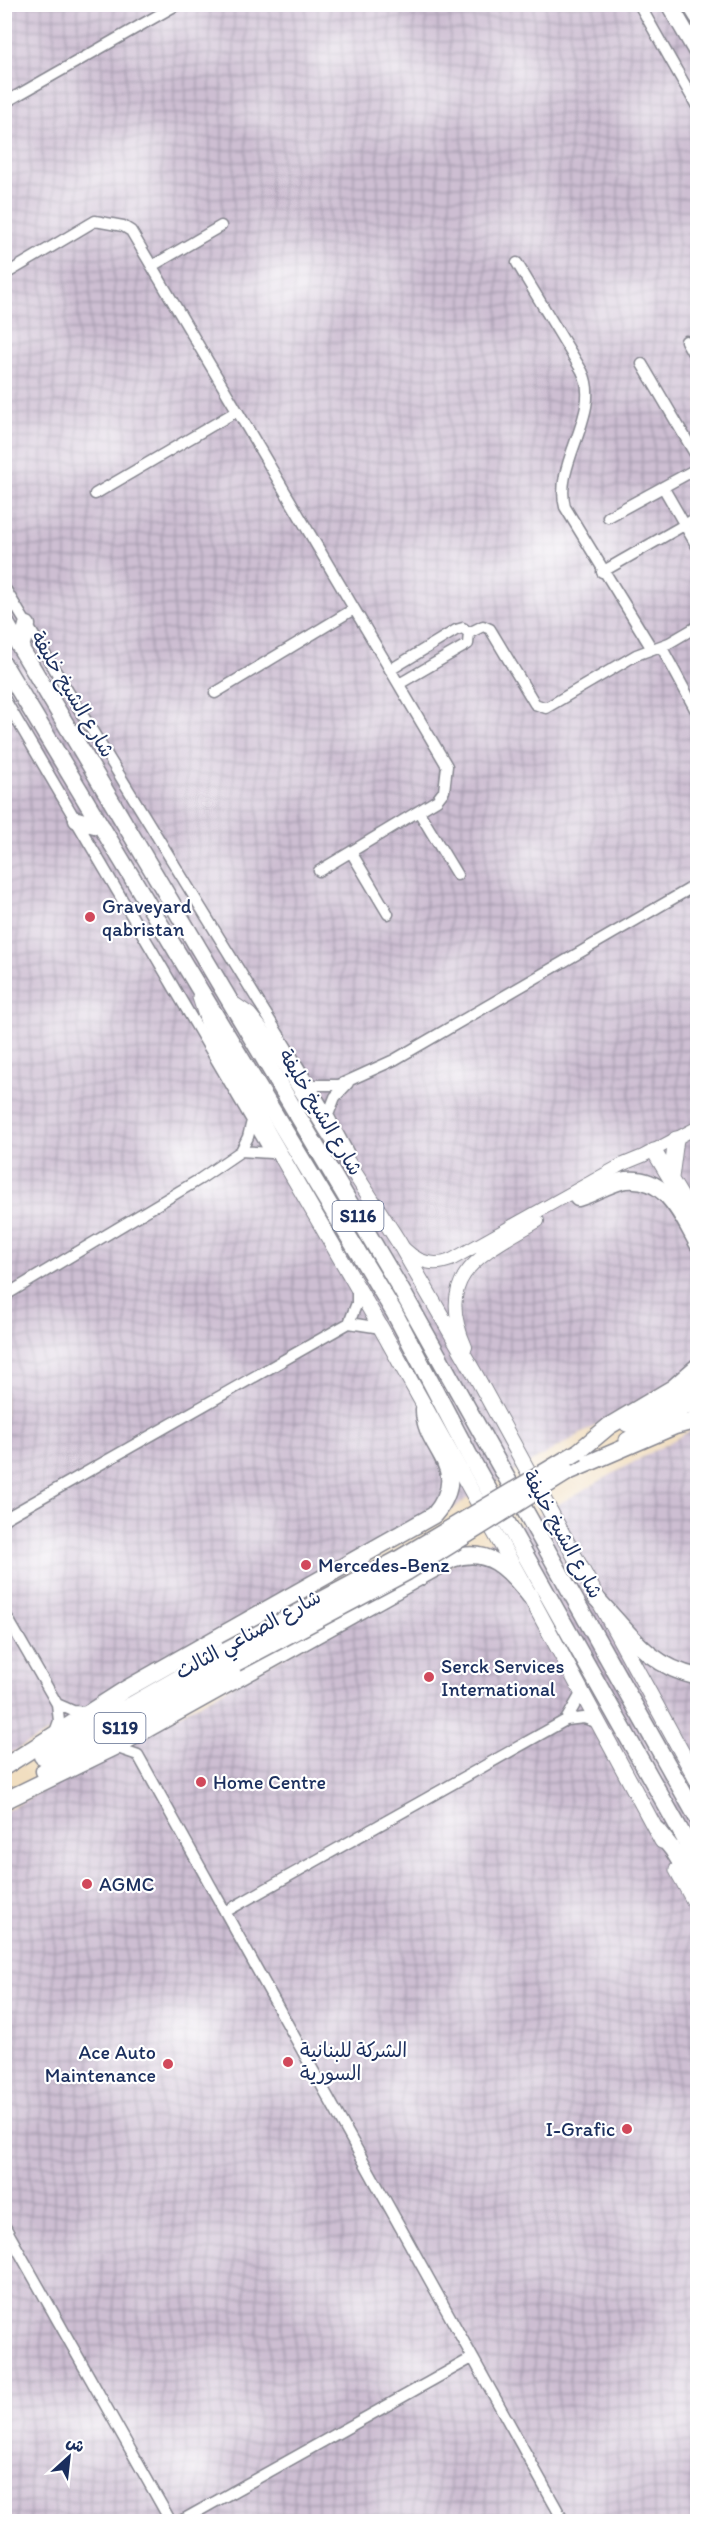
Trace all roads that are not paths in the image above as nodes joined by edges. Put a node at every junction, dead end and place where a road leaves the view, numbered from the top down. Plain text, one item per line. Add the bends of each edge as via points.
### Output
1 (178, 4) edge
2 (639, 4) edge
3 (669, 4) edge
4 (690, 4) edge
5 (698, 17) edge
6 (698, 54) edge
7 (4, 104) edge
8 (698, 108) edge
9 (221, 226) dead end
10 (517, 263) dead end
11 (152, 266) junction
12 (4, 275) edge
13 (686, 341) dead end
14 (698, 362) edge
15 (642, 364) dead end
16 (237, 411) junction
17 (698, 459) edge
18 (698, 468) edge
19 (663, 487) junction
20 (95, 494) dead end
21 (608, 517) dead end
22 (698, 517) edge
23 (684, 525) junction
24 (698, 548) edge
25 (602, 572) junction
26 (4, 587) edge
27 (354, 609) junction
28 (4, 620) edge
29 (27, 625) junction
30 (698, 626) edge
31 (469, 633) junction
32 (21, 647) junction
33 (426, 648) junction
34 (656, 648) junction
35 (434, 664) junction
36 (4, 665) edge
37 (390, 670) junction
38 (399, 684) junction
39 (214, 693) dead end
40 (4, 698) edge
41 (695, 709) dead end
42 (418, 812) junction
43 (77, 820) junction
44 (102, 827) junction
45 (351, 852) junction
46 (319, 871) dead end
47 (457, 875) dead end
48 (698, 884) edge
49 (388, 914) dead end
50 (197, 985) junction
51 (232, 1004) junction
52 (348, 1082) junction
53 (311, 1085) junction
54 (328, 1114) junction
55 (252, 1121) junction
56 (698, 1127) edge
57 (676, 1139) junction
58 (241, 1151) junction
59 (271, 1153) junction
60 (649, 1154) junction
61 (355, 1175) junction
62 (671, 1178) junction
63 (296, 1182) junction
64 (578, 1198) junction
65 (698, 1225) edge
66 (398, 1241) junction
67 (698, 1244) edge
68 (357, 1288) junction
69 (4, 1296) edge
70 (349, 1323) junction
71 (381, 1328) junction
72 (698, 1366) edge
73 (476, 1376) junction
74 (698, 1384) edge
75 (698, 1400) edge
76 (424, 1409) junction
77 (662, 1413) junction
78 (698, 1420) edge
79 (4, 1519) edge
80 (530, 1596) junction
81 (596, 1598) junction
82 (4, 1612) edge
83 (231, 1657) junction
84 (698, 1677) edge
85 (582, 1692) junction
86 (57, 1704) junction
87 (90, 1712) junction
88 (566, 1720) junction
89 (599, 1723) junction
90 (146, 1730) junction
91 (53, 1737) junction
92 (115, 1747) junction
93 (138, 1755) junction
94 (4, 1767) edge
95 (4, 1777) edge
96 (698, 1782) edge
97 (4, 1795) edge
98 (4, 1801) edge
99 (698, 1819) edge
100 (657, 1830) junction
101 (698, 1862) edge
102 (698, 1891) edge
103 (698, 1908) edge
104 (225, 1912) junction
105 (4, 2225) edge
106 (472, 2358) junction
107 (171, 2522) edge
108 (179, 2522) edge
109 (564, 2522) edge

1 - 7 street
2 - 8 street
3 - 6 main road
4 - 5 main road
9 - 11 street
10 - 25 street via 588,386 562,498
11 - 12 street via 131,231 100,220
11 - 16 street
13 - 14 street
15 - 17 street
16 - 20 street
16 - 27 street
18 - 19 street
19 - 21 street
19 - 23 street
22 - 23 street
23 - 24 street
23 - 25 street
25 - 34 street
26 - 29 street
27 - 37 street
27 - 39 street
28 - 32 main road, شارع الشيخ خليفة / S116
29 - 32 main road
29 - 53 street
30 - 34 street
31 - 33 street via 460,628
31 - 34 street via 483,626 490,629 535,704 546,708 636,655
31 - 35 street via 468,644
32 - 51 main road, شارع الشيخ خليفة / S116
33 - 35 street
33 - 37 street
34 - 41 street
35 - 38 street
36 - 44 main road, شارع الشيخ خليفة / S116
37 - 38 street
38 - 42 street via 448,771 440,798
40 - 43 street
42 - 45 street
42 - 47 street
43 - 44 main road
43 - 55 street
44 - 50 main road, شارع الشيخ خليفة / S116
45 - 46 street
45 - 49 street
48 - 52 street via 449,1030
50 - 63 main road via 208,1022
50 - 101 main road, شارع الشيخ خليفة / S116 via 394,1312 469,1455
51 - 61 main road via 249,1016 270,1041
51 - 99 main road, شارع الشيخ خليفة / S116 via 415,1312
52 - 53 street via 330,1087
52 - 54 street via 335,1096
53 - 54 street
54 - 61 street
55 - 58 street
55 - 59 street
56 - 57 street
57 - 60 street
57 - 62 main road
58 - 59 street
58 - 69 street
59 - 63 street via 285,1174
60 - 62 main road
60 - 64 street
60 - 66 street via 621,1164 445,1262 420,1261
61 - 66 main road
62 - 65 main road
63 - 68 main road
64 - 67 main road via 619,1182 655,1185 671,1198
64 - 73 street via 479,1256 461,1277 454,1314
66 - 73 main road
68 - 70 street via 357,1303
68 - 71 main road
70 - 71 street
70 - 79 street
71 - 76 main road
72 - 77 main road via 679,1383
73 - 81 main road
74 - 77 main road
75 - 77 main road
76 - 80 main road
76 - 87 main road via 448,1470 445,1499 434,1515
77 - 78 main road
77 - 83 main road, شارع الصناعي الثالث / S119, bridge via 407,1572
77 - 83 main road, شارع الصناعي الثالث / S119, bridge via 609,1426 578,1452
80 - 85 main road
80 - 90 main road via 498,1562 480,1555 461,1556
81 - 84 main road via 649,1655
81 - 96 main road
82 - 86 street
83 - 95 main road, شارع الصناعي الثالث / S119
83 - 97 main road, شارع الصناعي الثالث / S119
85 - 88 street
85 - 89 main road
86 - 87 street via 73,1711
86 - 91 street via 58,1721
87 - 91 main road
88 - 89 street via 584,1718
88 - 104 street
89 - 100 main road
90 - 92 main road
90 - 93 street
91 - 94 main road
92 - 93 street
92 - 98 main road
93 - 104 street
100 - 102 main road
100 - 103 main road
104 - 106 street
105 - 107 street
106 - 108 street
106 - 109 street

